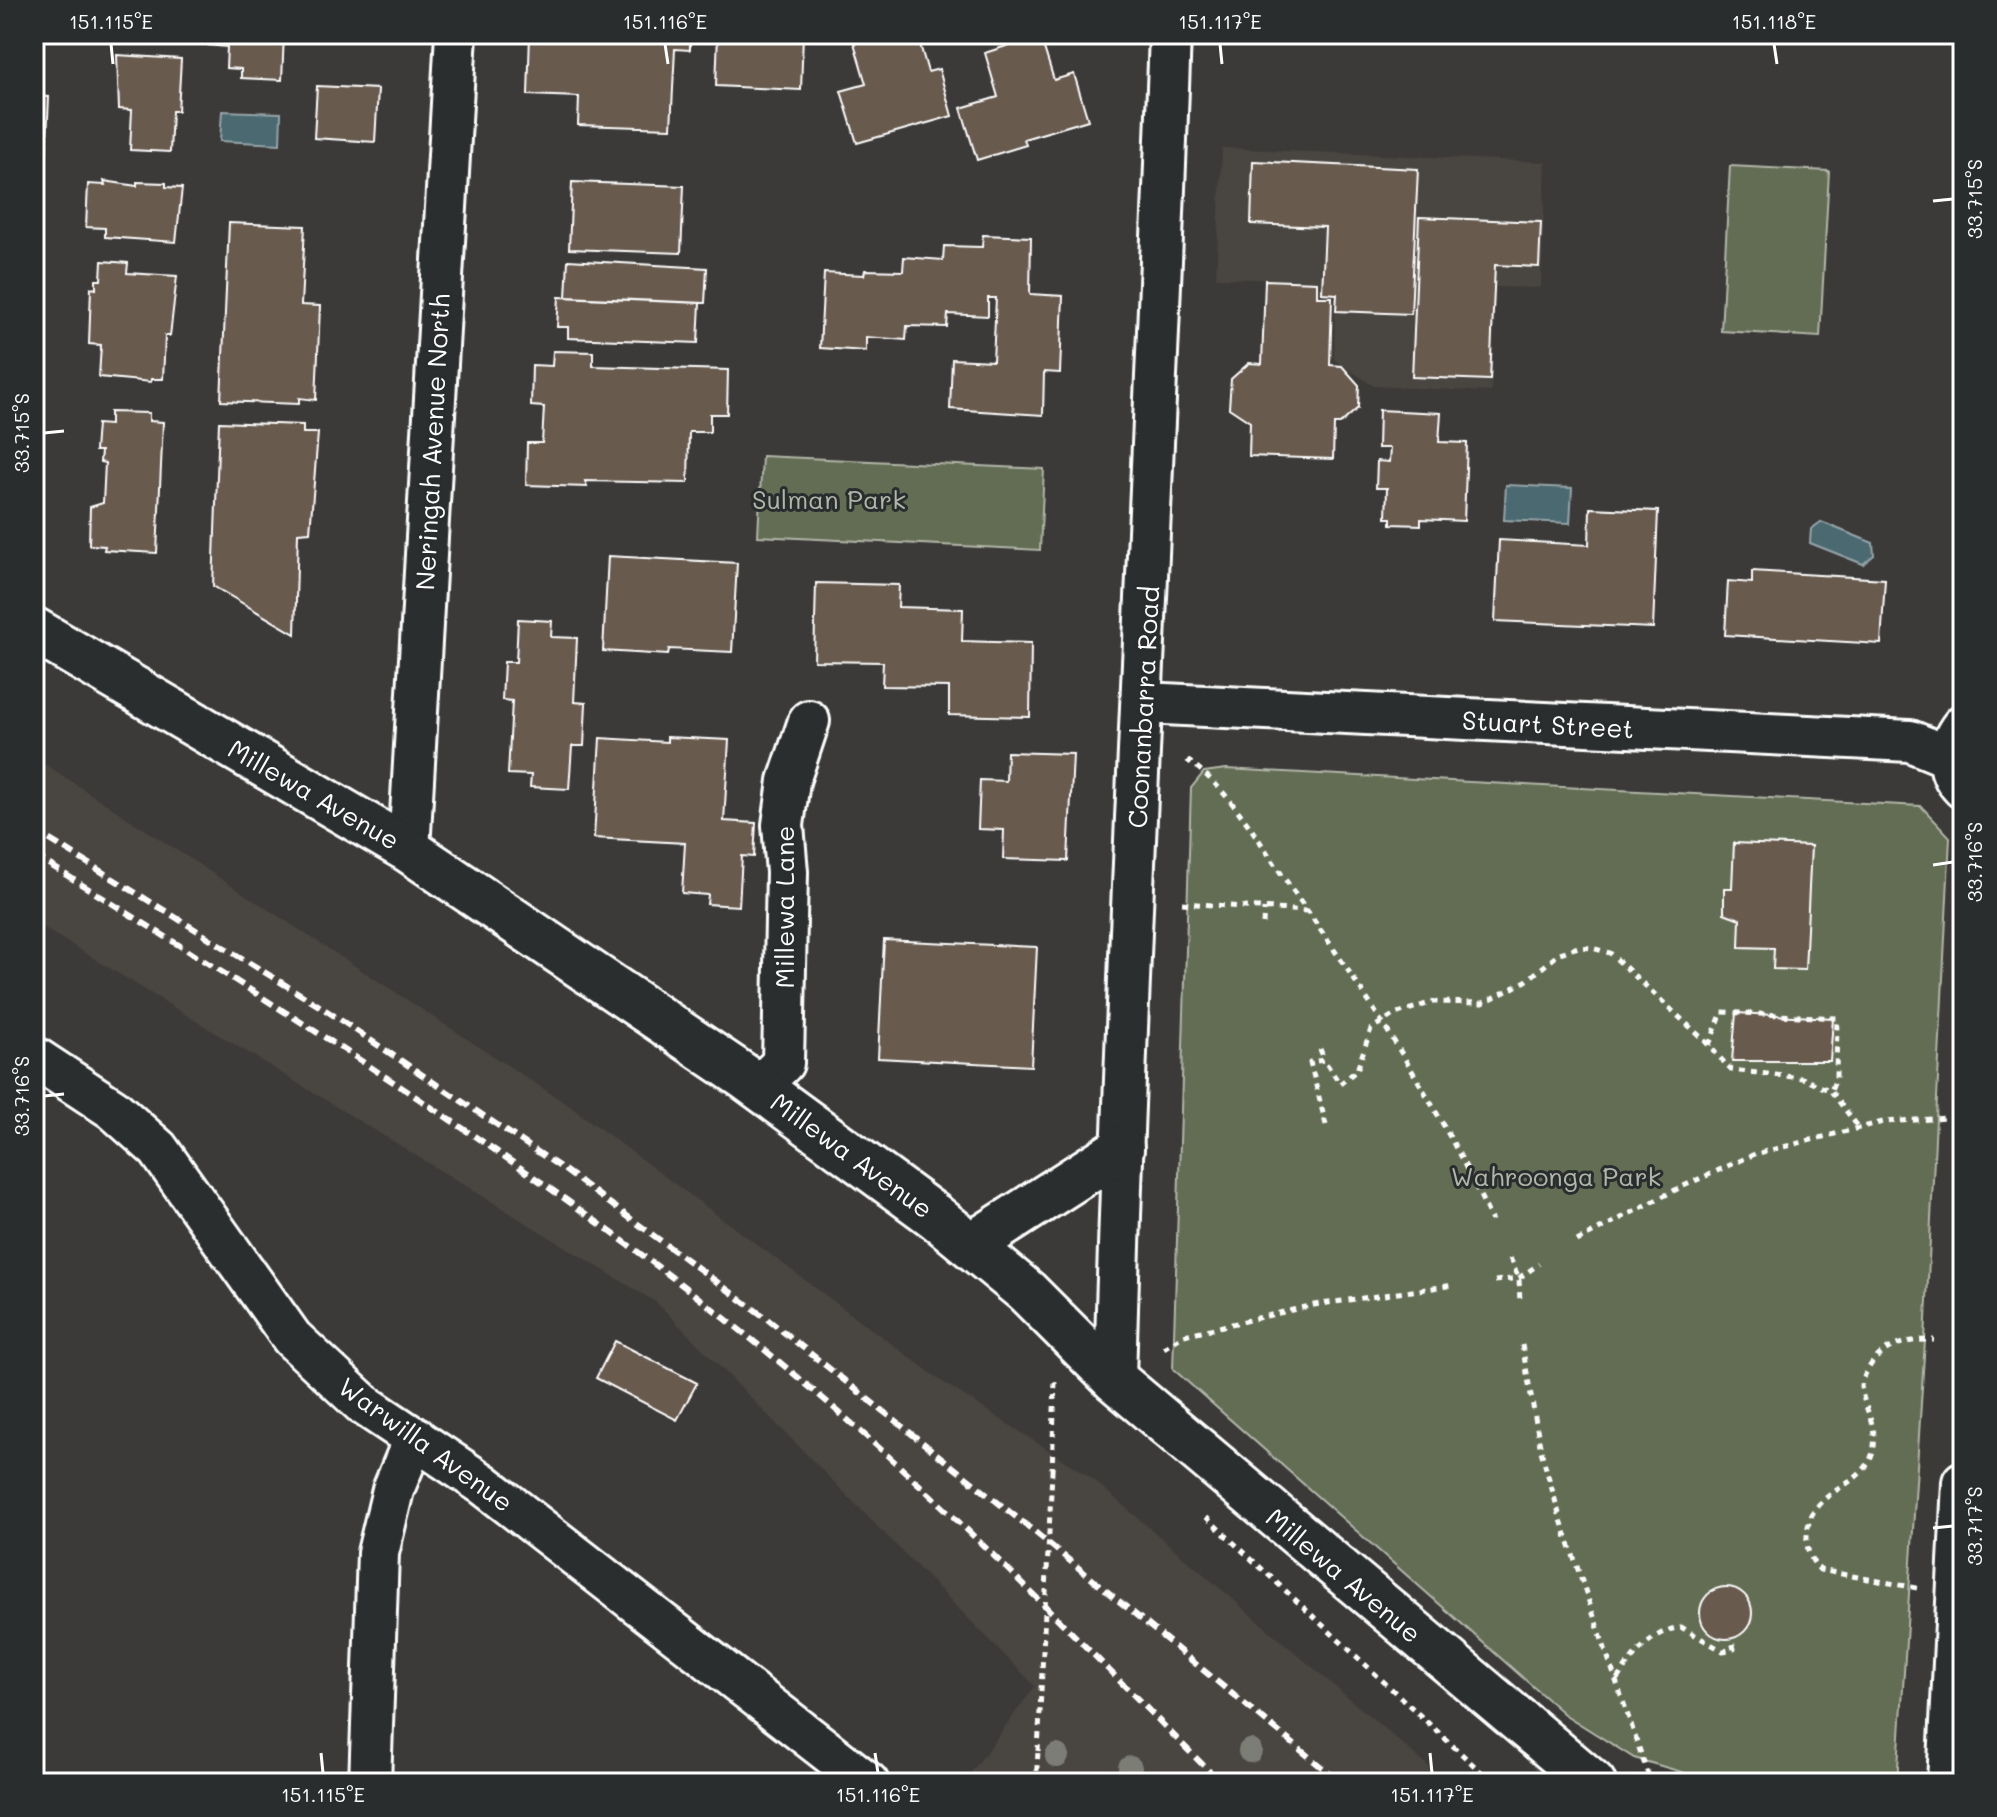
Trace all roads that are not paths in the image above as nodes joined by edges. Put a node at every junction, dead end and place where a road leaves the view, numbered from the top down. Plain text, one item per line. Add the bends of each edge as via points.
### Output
1 (456, 34) edge
2 (1170, 34) edge
3 (34, 630) edge
4 (1144, 703) junction
5 (809, 721) dead end
6 (1958, 757) edge
7 (409, 850) junction
8 (34, 1057) edge
9 (758, 1087) junction
10 (1121, 1149) junction
11 (973, 1244) junction
12 (1115, 1380) junction
13 (415, 1437) junction
14 (1963, 1482) edge
15 (370, 1783) edge
16 (868, 1783) edge
17 (1593, 1783) edge
18 (1948, 1783) edge

1 - 7 street, Neringah Avenue North
2 - 4 street, Coonanbarra Road
3 - 7 street, Millewa Avenue
4 - 6 street, Stuart Street via 1910,741
4 - 10 street, Coonanbarra Road
5 - 9 street, Millewa Lane via 789,781 783,825 783,1063
7 - 9 street, Millewa Avenue
8 - 13 street, Warwilla Avenue via 113,1109 158,1149 292,1338 363,1404
9 - 11 street, Millewa Avenue
10 - 11 street
10 - 12 street, Coonanbarra Road
11 - 12 street, Millewa Avenue
12 - 17 street, Millewa Avenue
13 - 15 street via 393,1490 378,1553
13 - 16 street, Warwilla Avenue
14 - 18 street

